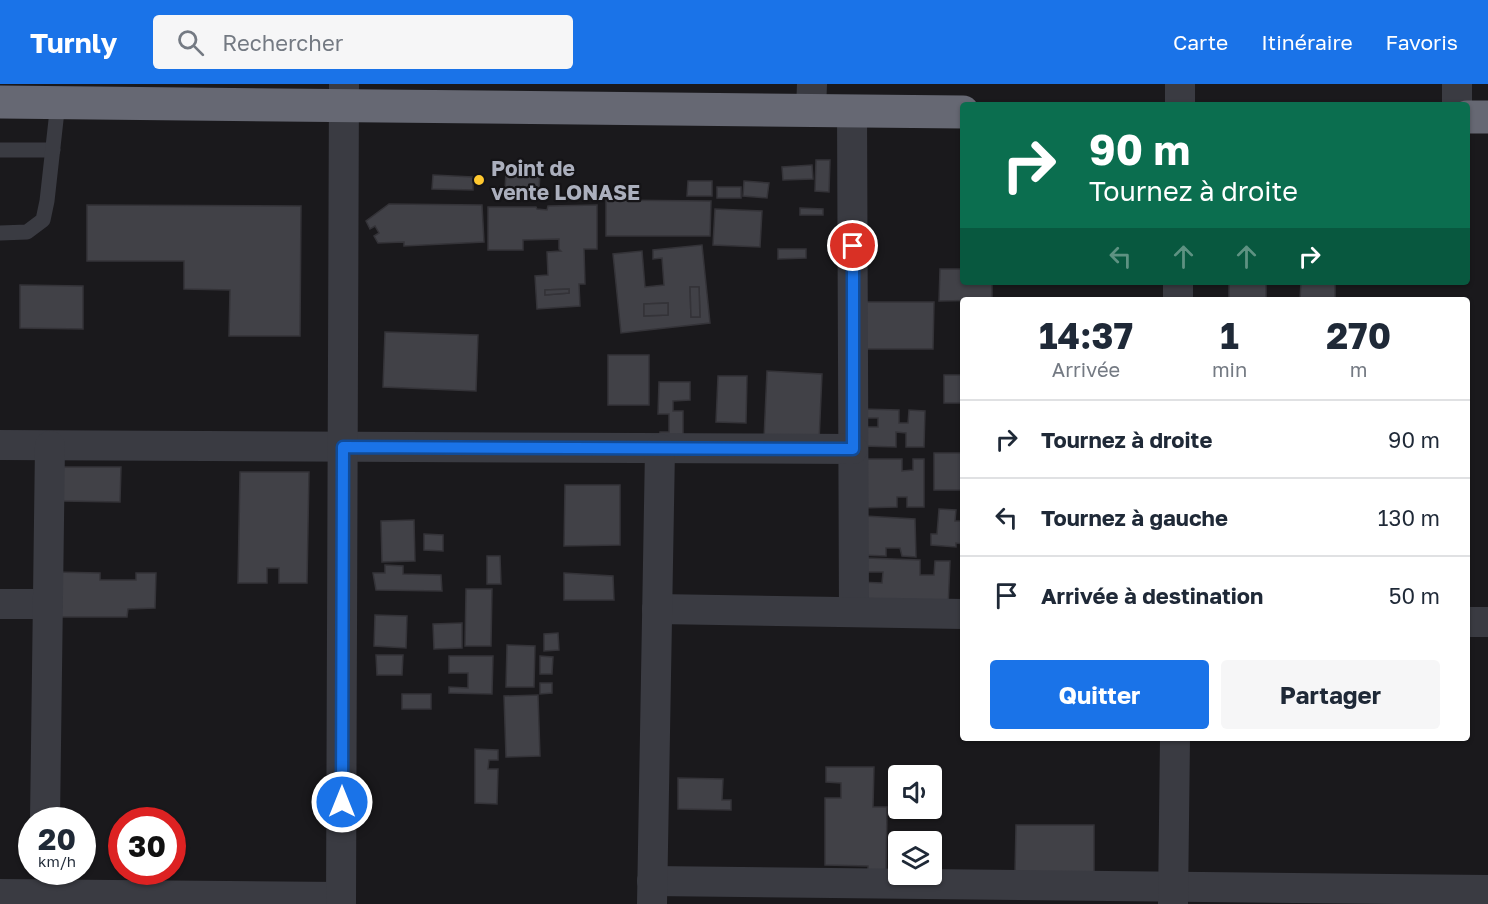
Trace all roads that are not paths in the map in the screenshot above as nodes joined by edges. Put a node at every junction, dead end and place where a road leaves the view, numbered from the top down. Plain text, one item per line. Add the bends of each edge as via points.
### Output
1 (1180, 84) edge
2 (1457, 84) edge
3 (344, 95) edge
4 (811, 97) edge
5 (0, 102) edge
6 (58, 102) junction
7 (1180, 102) edge
8 (1457, 102) edge
9 (852, 111) junction
10 (960, 112) edge
11 (1470, 117) edge
12 (1488, 117) edge
13 (0, 150) edge
14 (53, 150) junction
15 (0, 233) edge
16 (0, 445) edge
17 (50, 446) junction
18 (343, 447) junction
19 (660, 448) junction
20 (853, 449) junction
21 (0, 604) edge
22 (48, 604) junction
23 (657, 609) junction
24 (854, 612) junction
25 (960, 614) edge
26 (1470, 621) edge
27 (1488, 622) edge
28 (1175, 741) edge
29 (45, 807) edge
30 (44, 890) edge
31 (1488, 890) edge
32 (652, 893) edge
33 (0, 894) edge
34 (1173, 896) edge
35 (341, 901) edge

1 - 7 street
2 - 8 street
3 - 4 highway
3 - 6 highway
3 - 18 street
4 - 9 highway
5 - 6 highway
6 - 14 lane
9 - 10 highway
9 - 20 street
11 - 12 highway
13 - 14 lane
14 - 15 lane via 43,220 27,232
16 - 17 street
17 - 18 street
17 - 22 street
18 - 19 street
18 - 35 street
19 - 20 street
19 - 23 street
20 - 24 street
21 - 22 street
22 - 29 street
23 - 24 street
23 - 32 street
24 - 25 street
26 - 27 street
28 - 34 street
30 - 33 street
30 - 35 street
31 - 34 street
32 - 34 street

